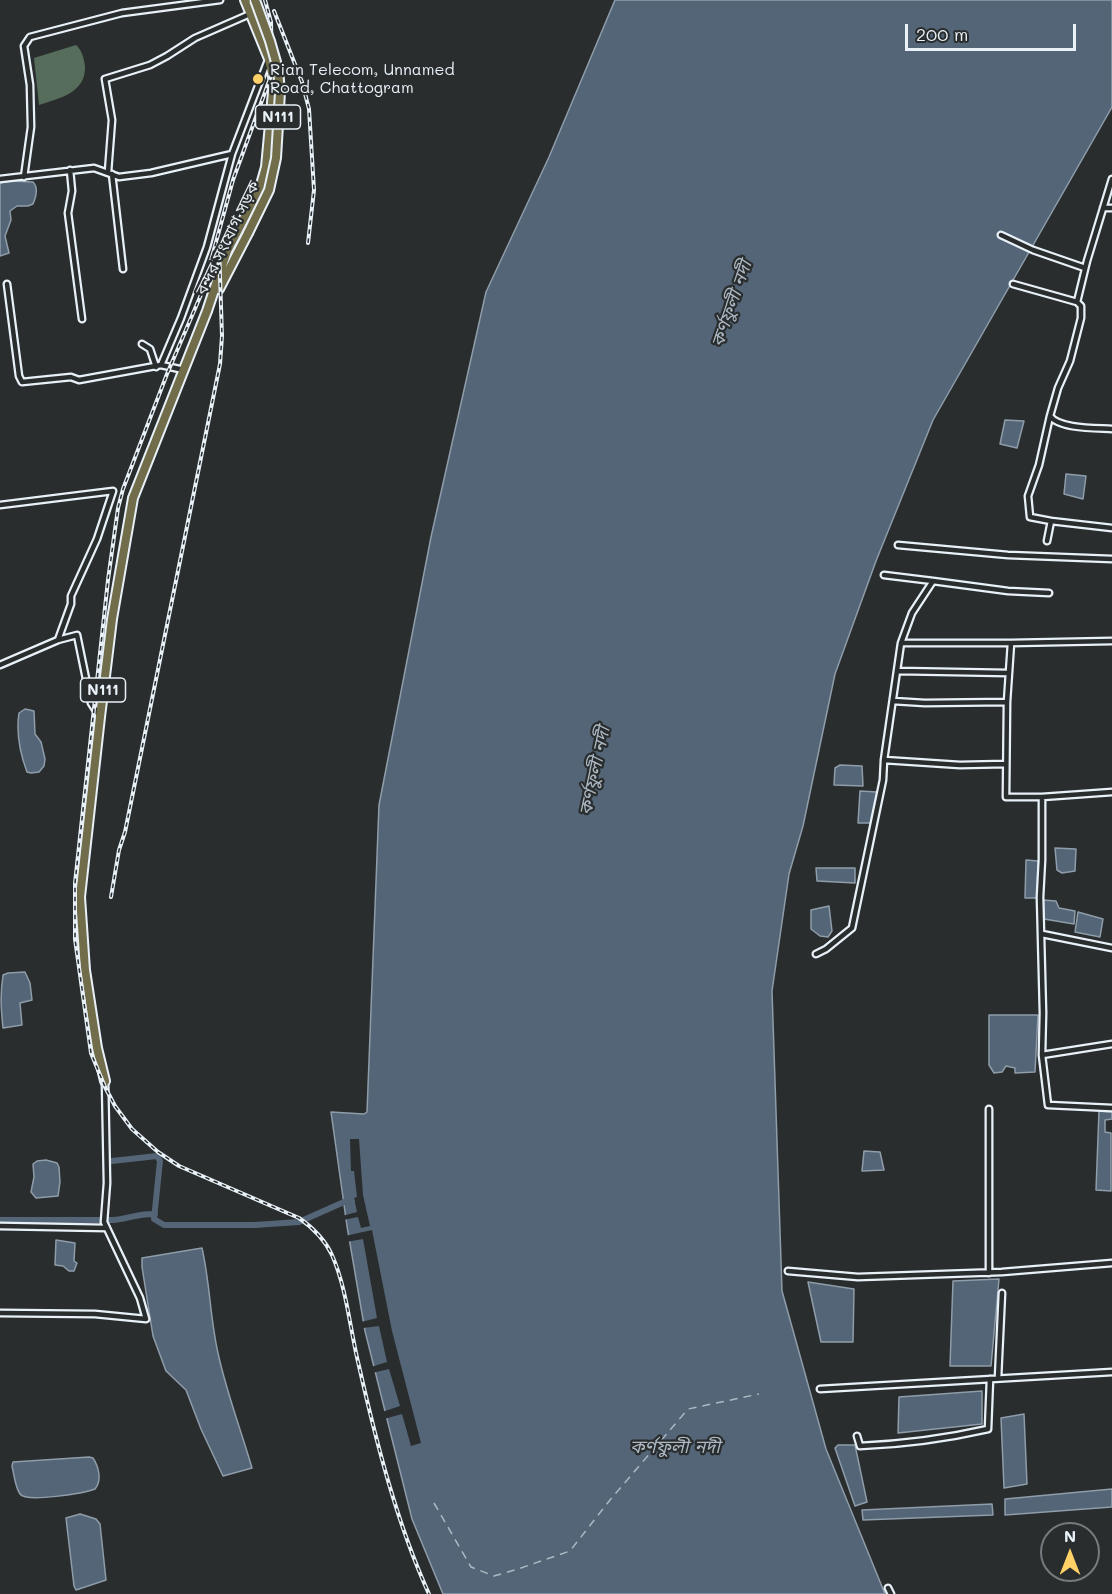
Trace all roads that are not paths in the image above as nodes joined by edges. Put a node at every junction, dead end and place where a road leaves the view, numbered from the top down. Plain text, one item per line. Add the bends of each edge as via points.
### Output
1 (220, 0) edge
2 (245, 0) edge
3 (255, 0) edge
4 (250, 14) junction
5 (269, 59) junction
6 (231, 154) junction
7 (70, 170) junction
8 (110, 173) junction
9 (24, 177) junction
10 (0, 179) edge
11 (1112, 179) edge
12 (1112, 207) edge
13 (1103, 208) junction
14 (1001, 235) dead end
15 (1086, 267) junction
16 (123, 269) dead end
17 (7, 284) dead end
18 (1013, 284) dead end
19 (1077, 302) junction
20 (207, 311) junction
21 (82, 319) dead end
22 (142, 344) dead end
23 (159, 366) junction
24 (184, 370) junction
25 (1050, 416) junction
26 (1112, 429) edge
27 (0, 505) edge
28 (1051, 521) junction
29 (1112, 528) edge
30 (1047, 541) dead end
31 (898, 545) dead end
32 (1112, 559) edge
33 (884, 575) dead end
34 (933, 581) junction
35 (1049, 593) dead end
36 (58, 640) junction
37 (1112, 641) edge
38 (901, 643) junction
39 (1011, 644) junction
40 (0, 665) edge
41 (898, 671) junction
42 (1008, 673) junction
43 (893, 701) junction
44 (1007, 702) junction
45 (99, 717) junction
46 (884, 760) junction
47 (1006, 764) junction
48 (1112, 792) edge
49 (1042, 797) junction
50 (1042, 934) junction
51 (1112, 948) edge
52 (816, 954) dead end
53 (1112, 1044) edge
54 (1042, 1055) junction
55 (105, 1081) joint
56 (1112, 1108) edge
57 (989, 1109) dead end
58 (0, 1226) edge
59 (107, 1228) junction
60 (1112, 1257) edge
61 (1112, 1263) edge
62 (788, 1271) dead end
63 (989, 1273) junction
64 (1002, 1293) dead end
65 (0, 1313) edge
66 (1112, 1372) edge
67 (998, 1378) junction
68 (990, 1379) junction
69 (820, 1389) dead end
70 (857, 1436) dead end
71 (888, 1588) dead end
72 (891, 1594) edge

1 - 9 street via 122,13 39,34 26,41 32,127
2 - 4 highway, N111
3 - 20 highway, বন্দর সংযোগ সড়ক / N111, bridge via 278,69 276,158 269,190
4 - 5 highway, N111
4 - 8 street via 195,38 150,64 105,79 112,120
5 - 6 street
5 - 20 highway, N111 via 274,81 266,167 260,188 227,251
6 - 8 street via 151,173 119,177
6 - 23 street via 207,247
7 - 8 street via 94,168
7 - 9 street
7 - 21 street via 68,213
8 - 16 street
9 - 10 street
11 - 13 street
12 - 13 street
13 - 15 street
14 - 15 street
15 - 19 street
17 - 23 street via 22,382 70,377 79,380
18 - 19 street
19 - 25 street via 1082,308 1081,318
20 - 24 highway, N111
22 - 23 street via 150,349
23 - 24 street
24 - 45 highway, N111 via 133,498
25 - 26 street via 1061,424
25 - 28 street via 1028,496 1030,517
27 - 36 street via 113,491 71,596
28 - 29 street
28 - 30 street
31 - 32 street
33 - 34 street
34 - 35 street
34 - 38 street via 912,613
36 - 40 street
36 - 45 street via 77,635 91,704
37 - 39 street
38 - 39 street
38 - 41 street
39 - 42 street
41 - 42 street
41 - 43 street
42 - 44 street
43 - 44 street
43 - 46 street
44 - 47 street
45 - 55 highway, N111 via 80,897 95,1037
46 - 47 street
46 - 52 street via 852,928
47 - 49 street via 1006,797
48 - 49 street
49 - 50 street
50 - 51 street
50 - 54 street
53 - 54 street
54 - 56 street via 1048,1105
55 - 59 street
57 - 63 street
58 - 59 street
59 - 65 street via 146,1319
60 - 61 street
61 - 63 street
62 - 63 street via 858,1277
64 - 67 street
66 - 67 street
67 - 68 street
68 - 69 street
68 - 70 street via 988,1429 905,1444 860,1446
71 - 72 street

